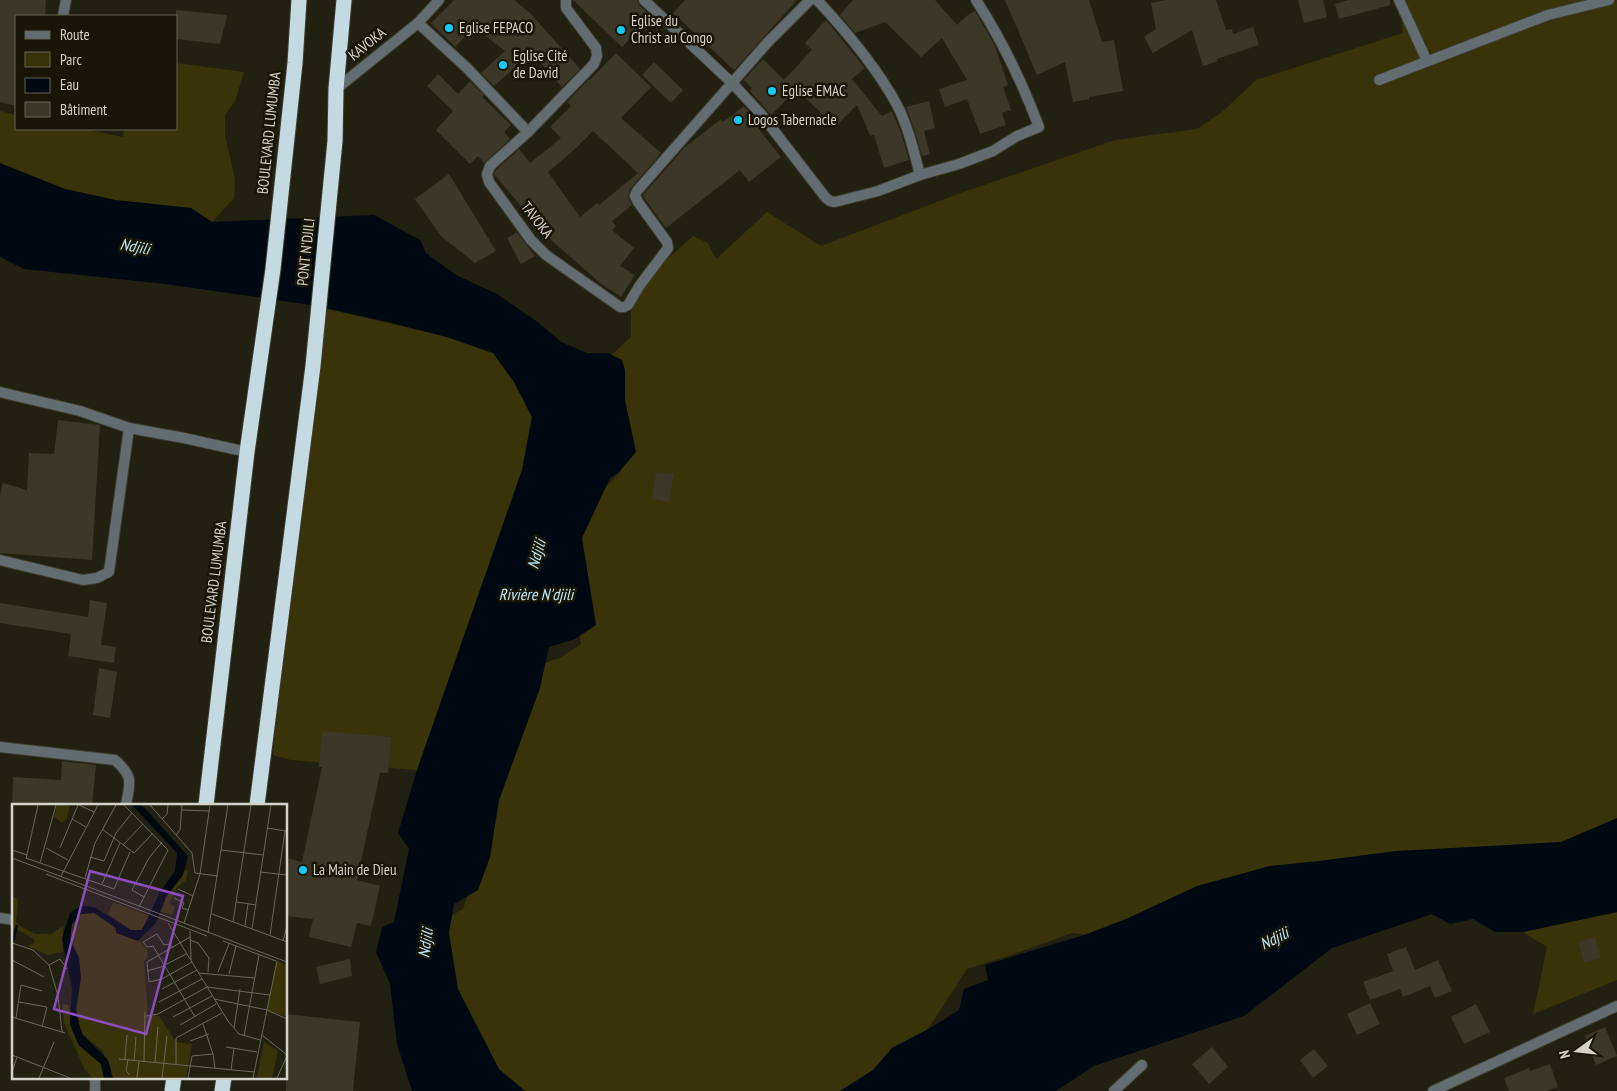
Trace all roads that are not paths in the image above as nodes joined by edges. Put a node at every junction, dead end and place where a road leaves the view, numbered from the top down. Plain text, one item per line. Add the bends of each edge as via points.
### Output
1 (66, 0) edge
2 (299, 0) edge
3 (344, 0) edge
4 (439, 0) edge
5 (566, 0) edge
6 (644, 0) edge
7 (810, 0) edge
8 (817, 0) edge
9 (976, 0) edge
10 (1399, 0) edge
11 (1609, 0) edge
12 (64, 15) edge
13 (418, 23) junction
14 (1428, 61) junction
15 (1378, 80) dead end
16 (733, 84) junction
17 (336, 88) junction
18 (528, 132) junction
19 (920, 175) junction
20 (273, 269) joint
21 (259, 364) joint
22 (0, 392) edge
23 (130, 428) junction
24 (247, 452) junction
25 (0, 560) edge
26 (0, 747) edge
27 (126, 804) edge
28 (206, 804) edge
29 (257, 804) edge
30 (1617, 1006) edge
31 (1142, 1065) dead end
32 (95, 1078) edge
33 (174, 1078) edge
34 (224, 1078) edge
35 (94, 1091) edge
36 (172, 1091) edge
37 (222, 1091) edge
38 (1114, 1091) edge
39 (1433, 1091) edge

1 - 12 street
2 - 20 highway, BOULEVARD LUMUMBA
3 - 17 highway
4 - 13 street, KAVOKA
5 - 18 street, TAVOKA via 566,8 596,48 597,56 594,64
6 - 16 street
7 - 16 street via 768,42
8 - 19 street via 846,31 897,106
9 - 19 street via 1018,75 1039,127 993,151
10 - 14 street
11 - 14 street via 1548,14
13 - 17 street, KAVOKA
13 - 18 street via 467,68
14 - 15 street
16 - 18 street, TAVOKA via 637,191 638,202 668,248 624,307 546,255 531,240 489,182 490,166
16 - 19 street via 830,201 878,190
17 - 29 highway, PONT N'DJILI via 335,141 313,366
20 - 21 highway, PONT N'DJILI
21 - 24 highway, BOULEVARD LUMUMBA
22 - 23 street via 80,411
23 - 24 street
23 - 25 street via 109,572 83,580
24 - 28 highway, BOULEVARD LUMUMBA
26 - 27 street via 115,760 126,769 130,780
30 - 39 street
31 - 38 street
32 - 35 street
33 - 36 highway
34 - 37 highway

